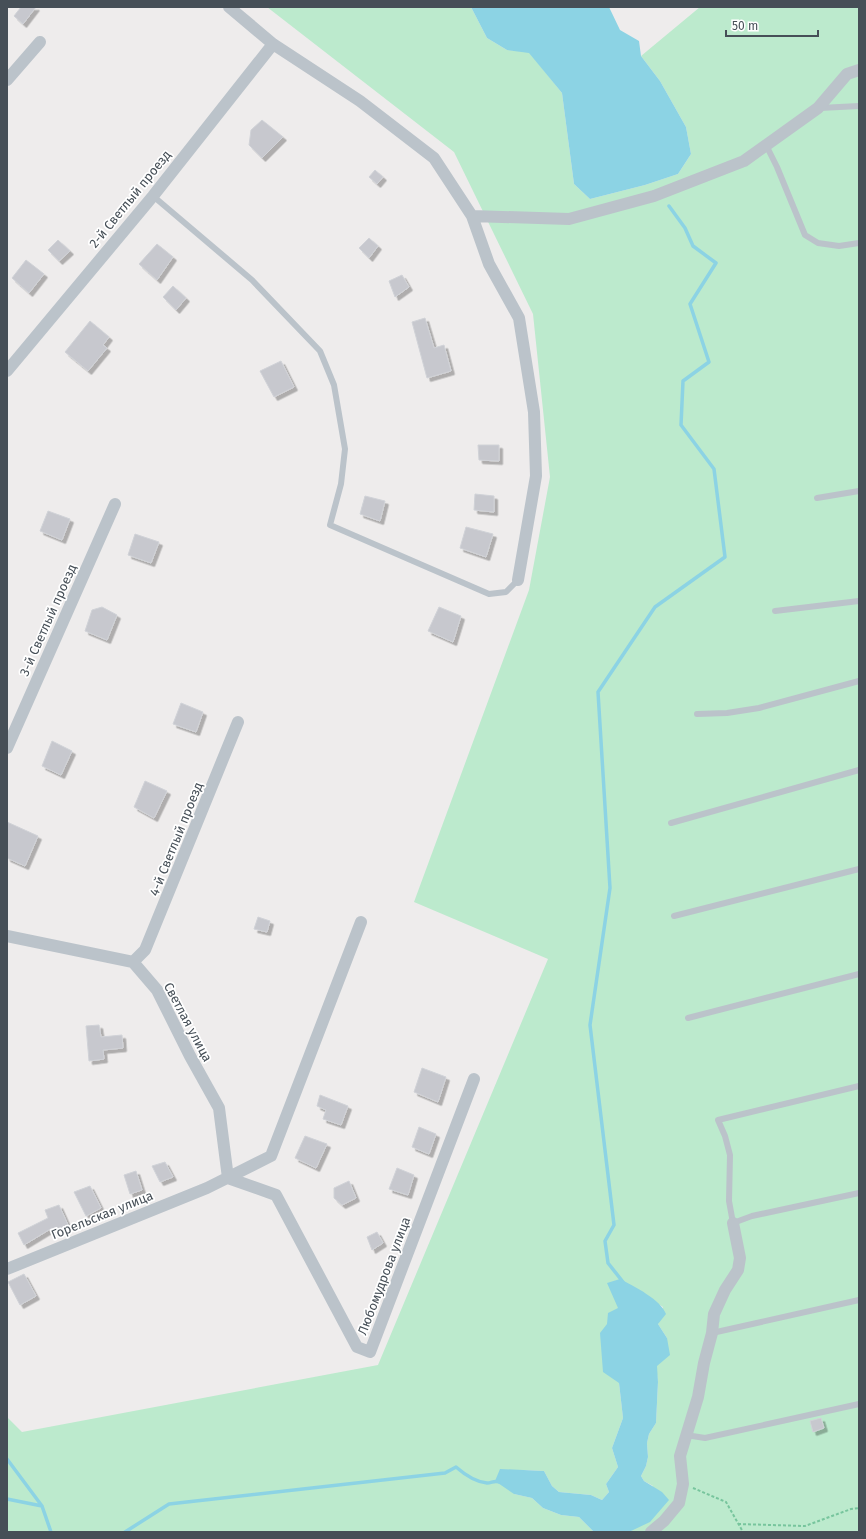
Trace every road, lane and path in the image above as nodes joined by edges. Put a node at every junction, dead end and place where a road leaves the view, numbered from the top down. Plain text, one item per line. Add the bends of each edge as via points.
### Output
1 (229, 7) edge
2 (40, 42) dead end
3 (273, 44) junction
4 (859, 70) edge
5 (7, 80) edge
6 (859, 106) edge
7 (818, 108) junction
8 (766, 145) junction
9 (152, 196) junction
10 (472, 216) junction
11 (859, 243) edge
12 (7, 371) edge
13 (859, 491) edge
14 (817, 498) dead end
15 (115, 504) dead end
16 (518, 580) joint
17 (859, 601) edge
18 (774, 611) dead end
19 (859, 681) edge
20 (697, 714) dead end
21 (238, 722) dead end
22 (7, 748) edge
23 (859, 770) edge
24 (671, 824) dead end
25 (859, 869) edge
26 (674, 916) dead end
27 (361, 922) dead end
28 (7, 936) edge
29 (133, 962) junction
30 (859, 974) edge
31 (688, 1018) dead end
32 (474, 1079) dead end
33 (859, 1086) edge
34 (228, 1178) junction
35 (859, 1193) edge
36 (733, 1224) junction
37 (7, 1269) edge
38 (859, 1300) edge
39 (712, 1333) junction
40 (859, 1404) edge
41 (686, 1435) junction
42 (683, 1484) junction
43 (859, 1508) edge
44 (738, 1524) junction
45 (651, 1532) edge
46 (743, 1532) edge

1 - 3 street
2 - 5 street
3 - 9 street, 2-й Светлый проезд
3 - 10 street via 360,101 434,158
4 - 7 street via 847,74
6 - 7 lane
7 - 8 street
8 - 10 street via 744,161 654,196 569,219
8 - 11 lane via 778,167 805,235 818,243 839,246
9 - 12 street, 2-й Светлый проезд
9 - 16 lane via 252,280 320,351 334,385 345,449 341,484 330,525 489,594 506,592
10 - 16 street via 489,264 519,318 534,412 536,476
13 - 14 lane
15 - 22 street, 3-й Светлый проезд
17 - 18 lane
19 - 20 lane via 759,708
21 - 29 street, 4-й Светлый проезд via 145,950
23 - 24 lane
25 - 26 lane
27 - 34 street, Горельская улица via 271,1156
28 - 29 street
29 - 34 street, Светлая улица via 157,990 219,1108
30 - 31 lane
32 - 34 street, Любомудрова улица via 370,1352 357,1347 276,1195
33 - 36 lane via 718,1120 730,1155 729,1201
34 - 37 street, Горельская улица
35 - 36 lane via 752,1216
36 - 39 street via 740,1258 738,1270 714,1314
38 - 39 lane
39 - 41 street via 698,1397
40 - 41 lane via 705,1438
41 - 42 street via 680,1456
42 - 44 path via 726,1502
42 - 45 street via 679,1503 664,1522
43 - 44 path via 805,1526
44 - 46 path

